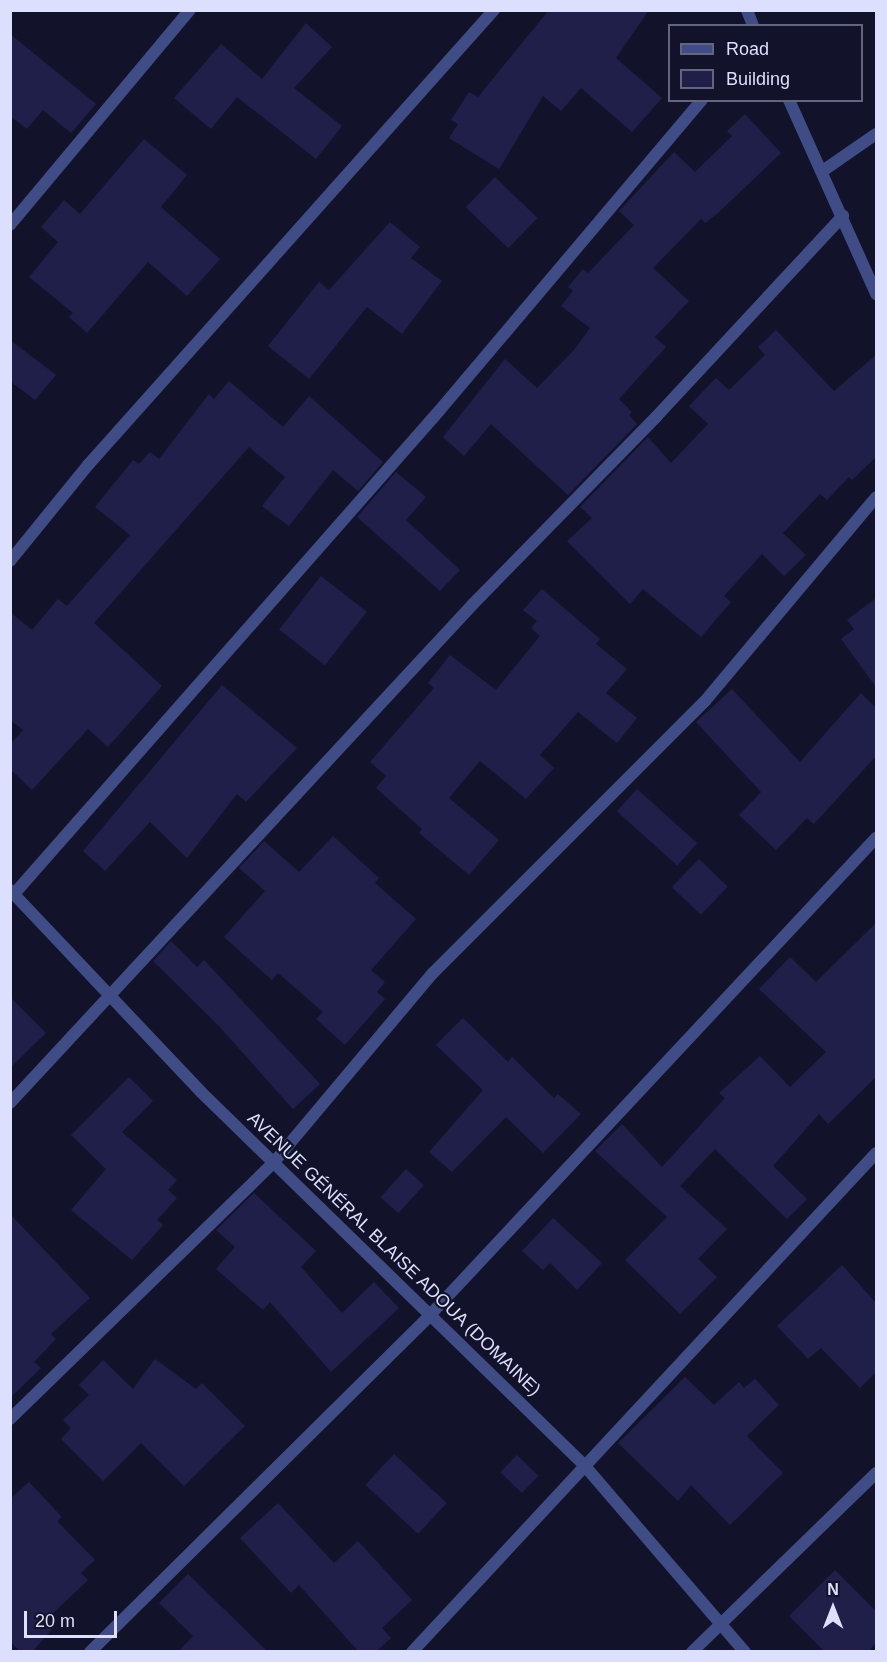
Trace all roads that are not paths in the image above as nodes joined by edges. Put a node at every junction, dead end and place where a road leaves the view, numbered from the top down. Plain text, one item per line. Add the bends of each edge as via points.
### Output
1 (190, 10) edge
2 (494, 10) edge
3 (700, 102) edge
4 (790, 102) edge
5 (876, 134) edge
6 (824, 170) junction
7 (843, 216) junction
8 (10, 225) edge
9 (876, 294) edge
10 (876, 497) edge
11 (10, 561) edge
12 (876, 838) edge
13 (12, 892) edge
14 (111, 993) junction
15 (10, 1102) edge
16 (876, 1153) edge
17 (275, 1161) junction
18 (431, 1314) junction
19 (10, 1419) edge
20 (584, 1465) junction
21 (876, 1473) edge
22 (718, 1623) junction
23 (90, 1652) edge
24 (412, 1652) edge
25 (692, 1652) edge
26 (745, 1652) edge

1 - 8 street
2 - 11 street via 88,465
3 - 13 street via 439,411
4 - 6 street
5 - 6 street
6 - 7 street
7 - 9 street
7 - 14 street
10 - 17 street via 705,701 433,973
12 - 18 street
13 - 14 street, AVENUE GÉNÉRAL BLAISE ADOUA (DOMAINE)
14 - 15 street
14 - 17 street, AVENUE GÉNÉRAL BLAISE ADOUA (DOMAINE) via 201,1092
16 - 20 street
17 - 18 street, AVENUE GÉNÉRAL BLAISE ADOUA (DOMAINE)
17 - 19 street
18 - 20 street, AVENUE GÉNÉRAL BLAISE ADOUA (DOMAINE)
18 - 23 street
20 - 22 street, AVENUE GÉNÉRAL BLAISE ADOUA (DOMAINE)
20 - 24 street
21 - 22 street
22 - 25 street
22 - 26 street, AVENUE GÉNÉRAL BLAISE ADOUA (DOMAINE)

